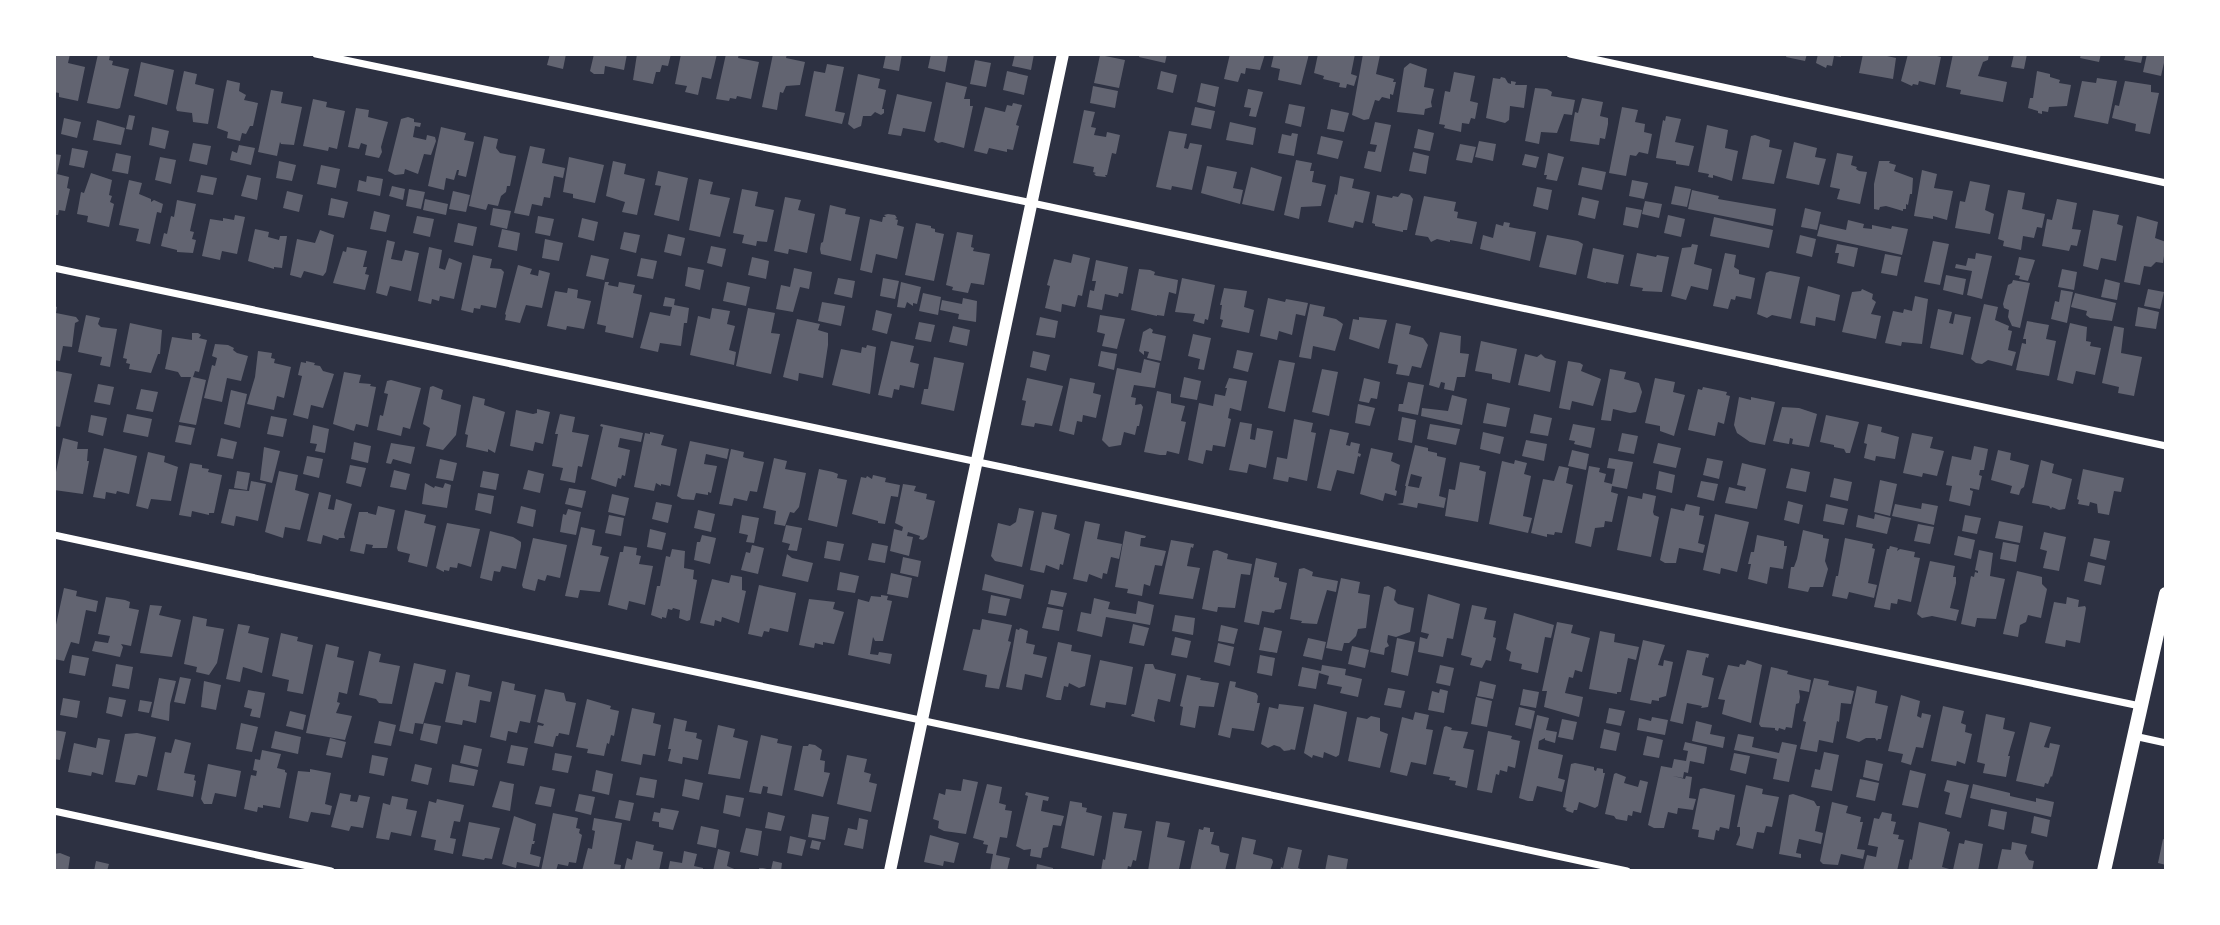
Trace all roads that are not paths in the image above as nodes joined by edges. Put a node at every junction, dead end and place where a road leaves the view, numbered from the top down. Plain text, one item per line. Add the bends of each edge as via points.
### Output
1 (316, 54) edge
2 (1063, 54) edge
3 (1570, 54) edge
4 (2166, 183) edge
5 (1032, 203) junction
6 (54, 268) edge
7 (2166, 446) edge
8 (977, 460) junction
9 (54, 535) edge
10 (2166, 594) edge
11 (2140, 706) junction
12 (922, 721) junction
13 (2133, 736) junction
14 (2166, 743) edge
15 (54, 811) edge
16 (331, 871) edge
17 (890, 871) edge
18 (1627, 871) edge
19 (2104, 871) edge

1 - 5 street
2 - 5 street
3 - 4 street
5 - 7 street
5 - 8 street
6 - 8 street
8 - 11 street
8 - 12 street
9 - 12 street
10 - 11 main road
11 - 13 main road
12 - 17 street
12 - 18 street
13 - 14 street
13 - 19 main road
15 - 16 street

